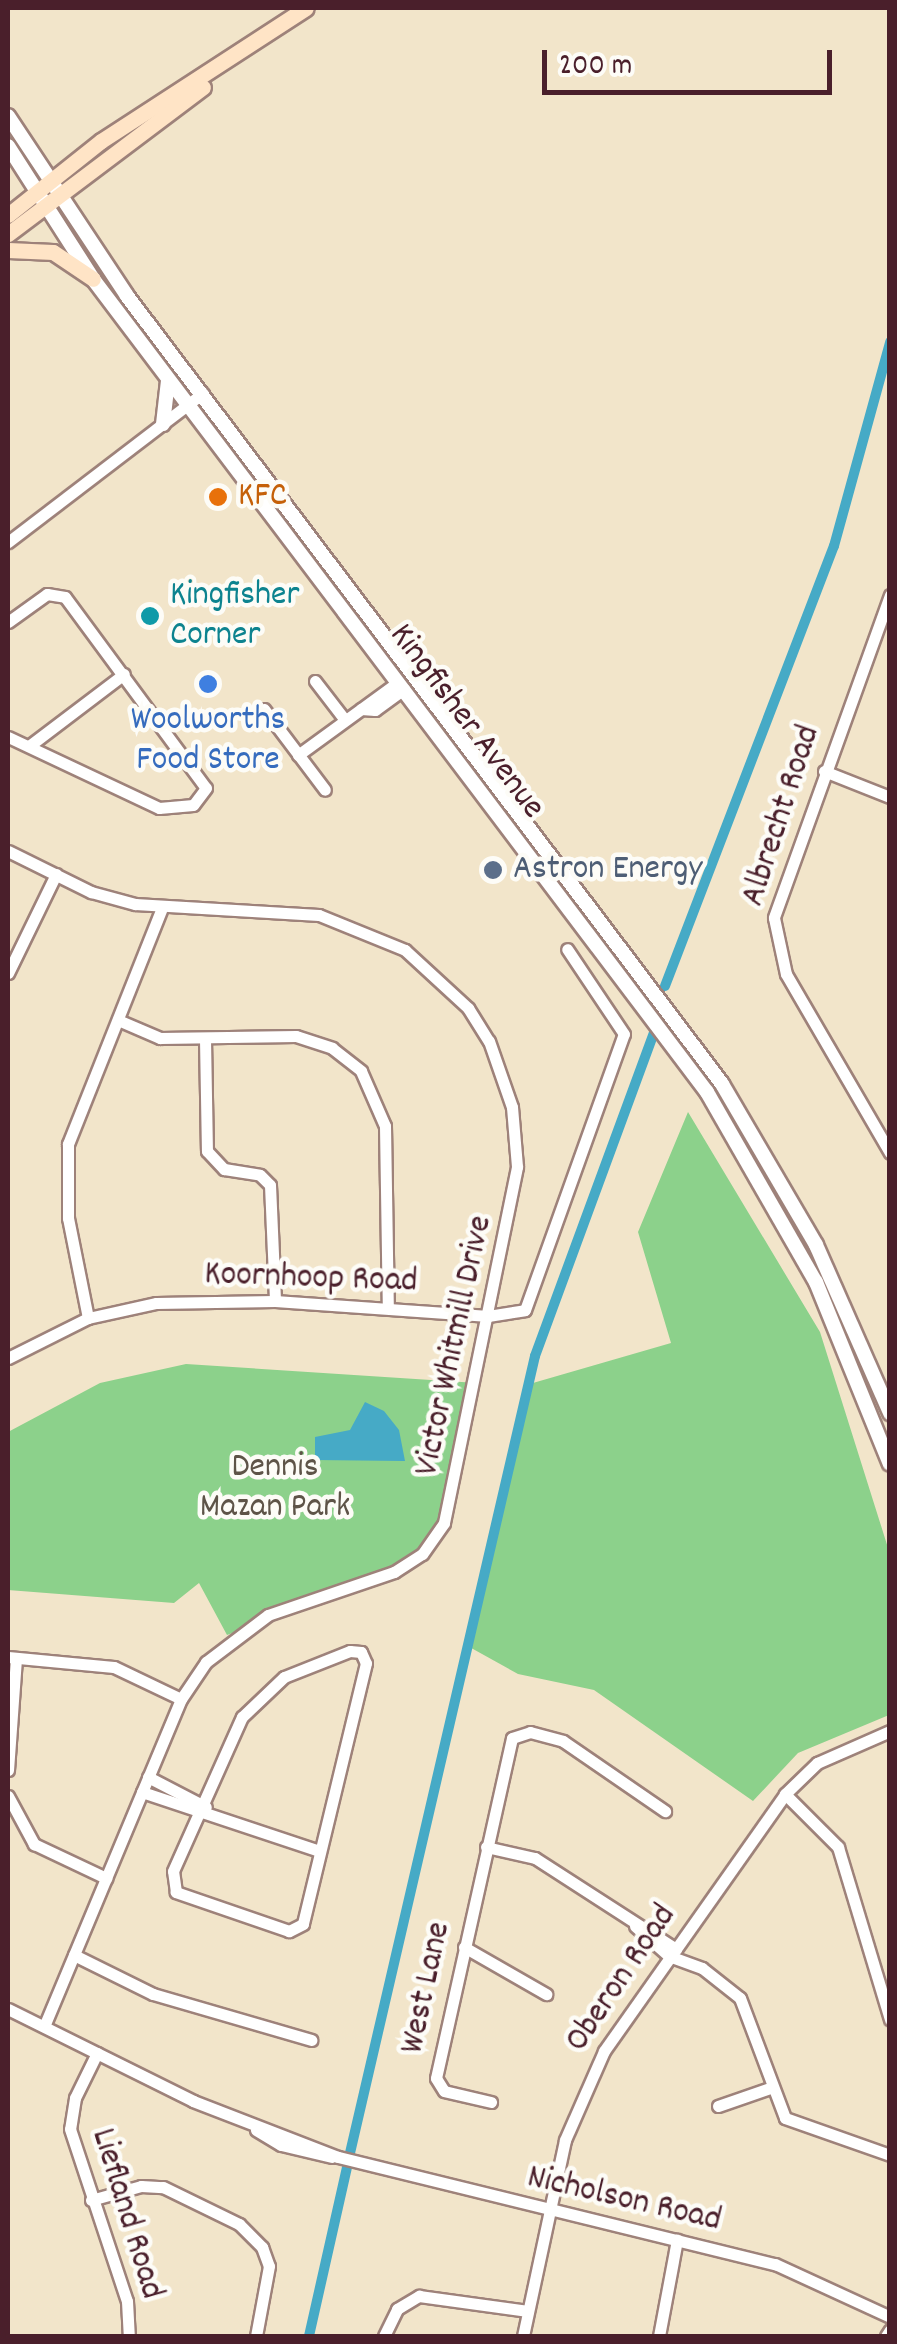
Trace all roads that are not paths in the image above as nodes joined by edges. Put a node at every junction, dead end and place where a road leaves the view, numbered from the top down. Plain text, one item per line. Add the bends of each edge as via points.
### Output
1 (306, 8) edge
2 (8, 116) edge
3 (8, 146) edge
4 (52, 188) junction
5 (39, 199) junction
6 (8, 215) edge
7 (8, 234) edge
8 (8, 250) edge
9 (93, 279) junction
10 (168, 377) junction
11 (203, 393) junction
12 (189, 405) junction
13 (163, 424) junction
14 (8, 542) edge
15 (890, 595) edge
16 (8, 622) edge
17 (124, 674) junction
18 (315, 682) dead end
19 (401, 686) junction
20 (264, 709) dead end
21 (346, 720) junction
22 (8, 737) edge
23 (29, 746) junction
24 (298, 755) junction
25 (824, 771) junction
26 (325, 790) dead end
27 (890, 796) edge
28 (8, 852) edge
29 (56, 874) junction
30 (162, 908) junction
31 (567, 949) dead end
32 (8, 973) edge
33 (118, 1020) junction
34 (205, 1038) junction
35 (890, 1153) edge
36 (275, 1301) junction
37 (388, 1307) junction
38 (488, 1316) junction
39 (88, 1318) junction
40 (8, 1358) edge
41 (890, 1413) edge
42 (890, 1464) edge
43 (12, 1657) edge
44 (181, 1699) junction
45 (890, 1732) edge
46 (8, 1770) edge
47 (148, 1777) junction
48 (142, 1792) junction
49 (784, 1794) junction
50 (8, 1796) edge
51 (203, 1808) junction
52 (664, 1811) dead end
53 (486, 1847) junction
54 (320, 1852) junction
55 (106, 1878) junction
56 (464, 1947) junction
57 (674, 1952) junction
58 (74, 1954) junction
59 (546, 1994) dead end
60 (8, 2009) edge
61 (890, 2019) edge
62 (44, 2028) junction
63 (311, 2040) dead end
64 (97, 2054) junction
65 (770, 2088) junction
66 (491, 2102) dead end
67 (718, 2106) dead end
68 (890, 2155) edge
69 (91, 2200) junction
70 (552, 2211) junction
71 (677, 2240) junction
72 (528, 2311) junction
73 (890, 2317) edge
74 (129, 2336) edge
75 (256, 2336) edge
76 (384, 2336) edge
77 (522, 2336) edge
78 (659, 2336) edge

1 - 4 main road
2 - 4 street, Kingfisher Avenue
3 - 5 street, Kingfisher Avenue
4 - 5 main road
4 - 11 street, Kingfisher Avenue
5 - 6 main road
5 - 7 main road
5 - 9 street, Kingfisher Avenue
8 - 9 main road via 53,252
9 - 10 street, Kingfisher Avenue
10 - 12 street, Kingfisher Avenue
10 - 13 street
11 - 12 street
11 - 41 street, Kingfisher Avenue via 722,1084 816,1245
12 - 13 street
12 - 19 street, Kingfisher Avenue
13 - 14 street
15 - 25 street, Albrecht Road
16 - 17 street via 47,594 59,593
17 - 23 street
17 - 23 street via 201,773 206,788 199,801 168,809 148,804
18 - 21 street
19 - 21 street via 375,710 360,709
19 - 42 street, Kingfisher Avenue via 727,1124 816,1282
20 - 24 street
21 - 24 street
22 - 23 street
24 - 26 street
25 - 27 street
25 - 35 street, Albrecht Road via 780,890 775,944
28 - 29 street, Victor Whitmill Drive
29 - 30 street, Victor Whitmill Drive via 101,895
29 - 32 street
30 - 33 street
30 - 38 street, Victor Whitmill Drive via 290,912 345,922 406,950 468,1008 498,1062 516,1146 516,1185
31 - 38 street, Koornhoop Road via 620,1022 623,1043 528,1307
33 - 34 street via 152,1036
33 - 39 street via 68,1144 68,1218
34 - 36 street via 207,1151 224,1169 260,1176 272,1190
34 - 37 street via 296,1036 332,1048 361,1071 386,1126
36 - 37 street, Koornhoop Road
36 - 39 street, Koornhoop Road via 156,1303
37 - 38 street, Koornhoop Road
38 - 44 street, Victor Whitmill Drive via 448,1510 428,1548 384,1578 260,1618 217,1650
39 - 40 street, Koornhoop Road
43 - 44 street via 114,1667
43 - 46 street
44 - 47 street, Victor Whitmill Drive
45 - 49 street, Oberon Road via 832,1754
47 - 48 street, Victor Whitmill Drive
47 - 51 street
48 - 51 street
48 - 55 street, Victor Whitmill Drive
49 - 57 street, Oberon Road
49 - 61 street via 838,1847
50 - 55 street via 34,1844
51 - 54 street
51 - 54 street via 172,1888 288,1931 305,1921
51 - 54 street via 227,1741 260,1694 316,1660 361,1652 365,1672
52 - 53 street, West Lane via 563,1741 525,1732 508,1746
53 - 56 street, West Lane
53 - 57 street via 535,1858
55 - 58 street, Victor Whitmill Drive
56 - 59 street
56 - 66 street, West Lane via 436,2081 453,2095
57 - 65 street via 740,1998
57 - 70 street, Oberon Road via 580,2096
58 - 62 street, Victor Whitmill Drive
58 - 63 street via 153,1994
60 - 62 street, Nicholson Road
62 - 64 street, Nicholson Road
64 - 69 street, Liefland Road via 69,2120
64 - 70 street, Nicholson Road via 281,2145
65 - 67 street
65 - 68 street via 792,2123
69 - 74 street, Liefland Road via 127,2301
69 - 75 street via 163,2187 253,2235 269,2272
70 - 71 street, Nicholson Road
70 - 72 street, Oberon Road
71 - 73 street, Nicholson Road via 784,2267
71 - 78 street
72 - 76 street via 419,2296 392,2316
72 - 77 street, Oberon Road

